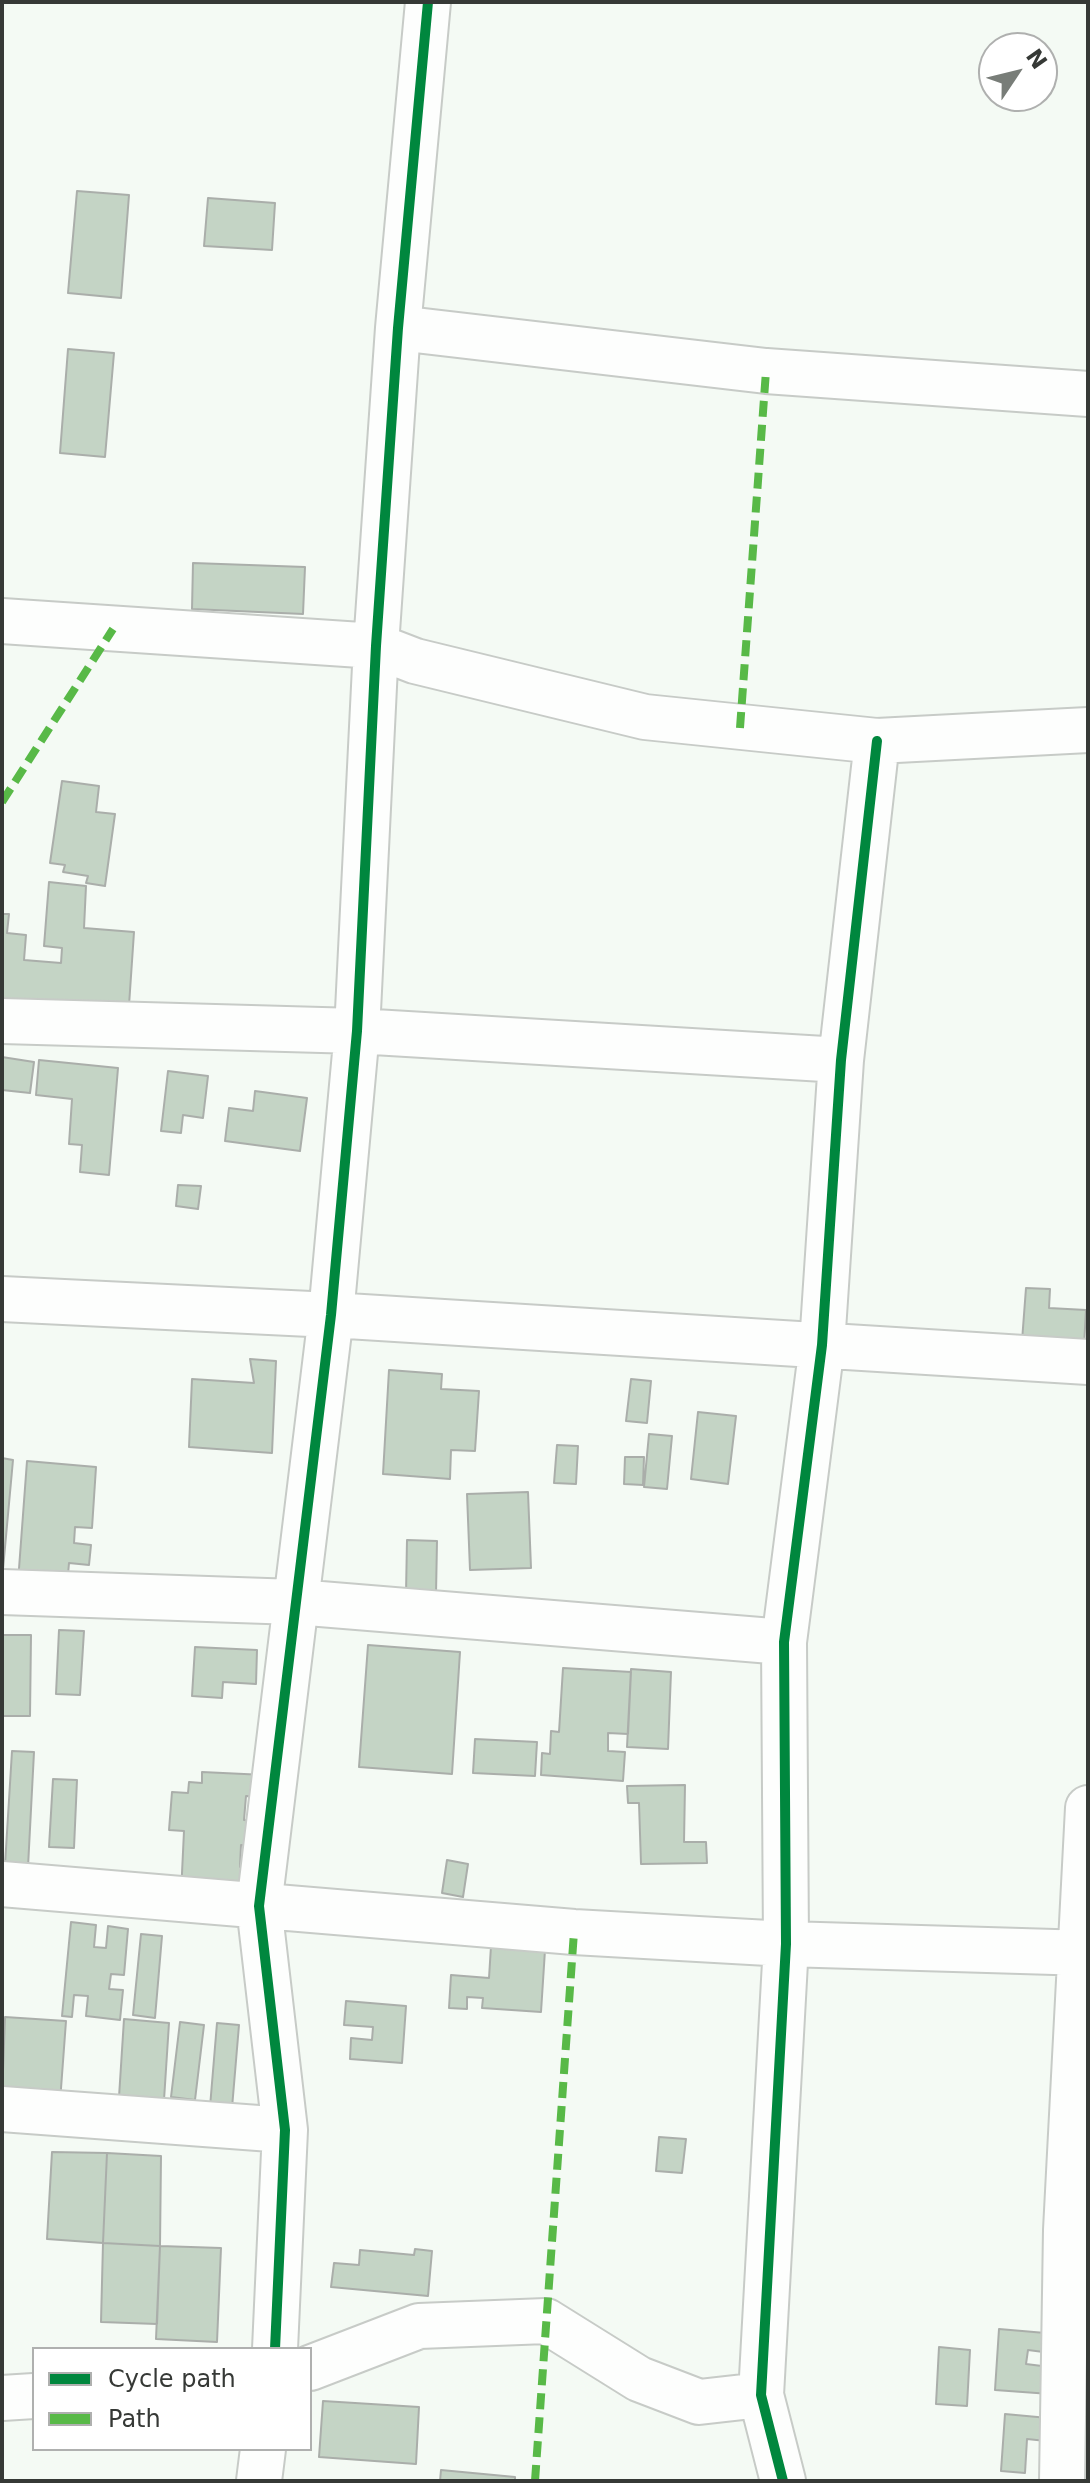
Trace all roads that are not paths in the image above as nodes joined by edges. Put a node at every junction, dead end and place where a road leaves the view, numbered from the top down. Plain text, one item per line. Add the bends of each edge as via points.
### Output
1 (428, 2) edge
2 (398, 328) junction
3 (1088, 394) edge
4 (2, 621) edge
5 (376, 646) junction
6 (1088, 730) edge
7 (877, 741) junction
8 (2, 1021) edge
9 (357, 1031) junction
10 (841, 1060) junction
11 (2, 1299) edge
12 (331, 1315) junction
13 (822, 1345) junction
14 (1088, 1362) edge
15 (2, 1592) edge
16 (296, 1602) junction
17 (784, 1642) junction
18 (1088, 1808) edge
19 (2, 1884) edge
20 (259, 1906) junction
21 (786, 1944) junction
22 (1085, 1953) edge
23 (2, 2109) edge
24 (285, 2130) junction
25 (1077, 2231) edge
26 (275, 2347) edge
27 (312, 2367) edge
28 (761, 2395) junction
29 (32, 2396) edge
30 (2, 2398) edge
31 (263, 2451) edge
32 (259, 2481) edge
33 (783, 2481) edge
34 (1062, 2481) edge

1 - 2 street
2 - 3 street via 766,371
2 - 5 street
4 - 5 street
5 - 7 street via 415,661 645,717
5 - 9 street
6 - 7 street
7 - 10 street
8 - 9 street
9 - 10 street
9 - 12 street
10 - 13 street
11 - 12 street
12 - 13 street
12 - 16 street
13 - 14 street
13 - 17 street
15 - 16 street
16 - 17 street
16 - 20 street
17 - 21 street
18 - 22 street
19 - 20 street
20 - 21 street
20 - 24 street
21 - 22 street
21 - 28 street
22 - 25 street
23 - 24 street
24 - 26 street
25 - 34 street
27 - 28 street via 419,2326 546,2321 639,2379 699,2402
28 - 33 street
29 - 30 street
31 - 32 street

